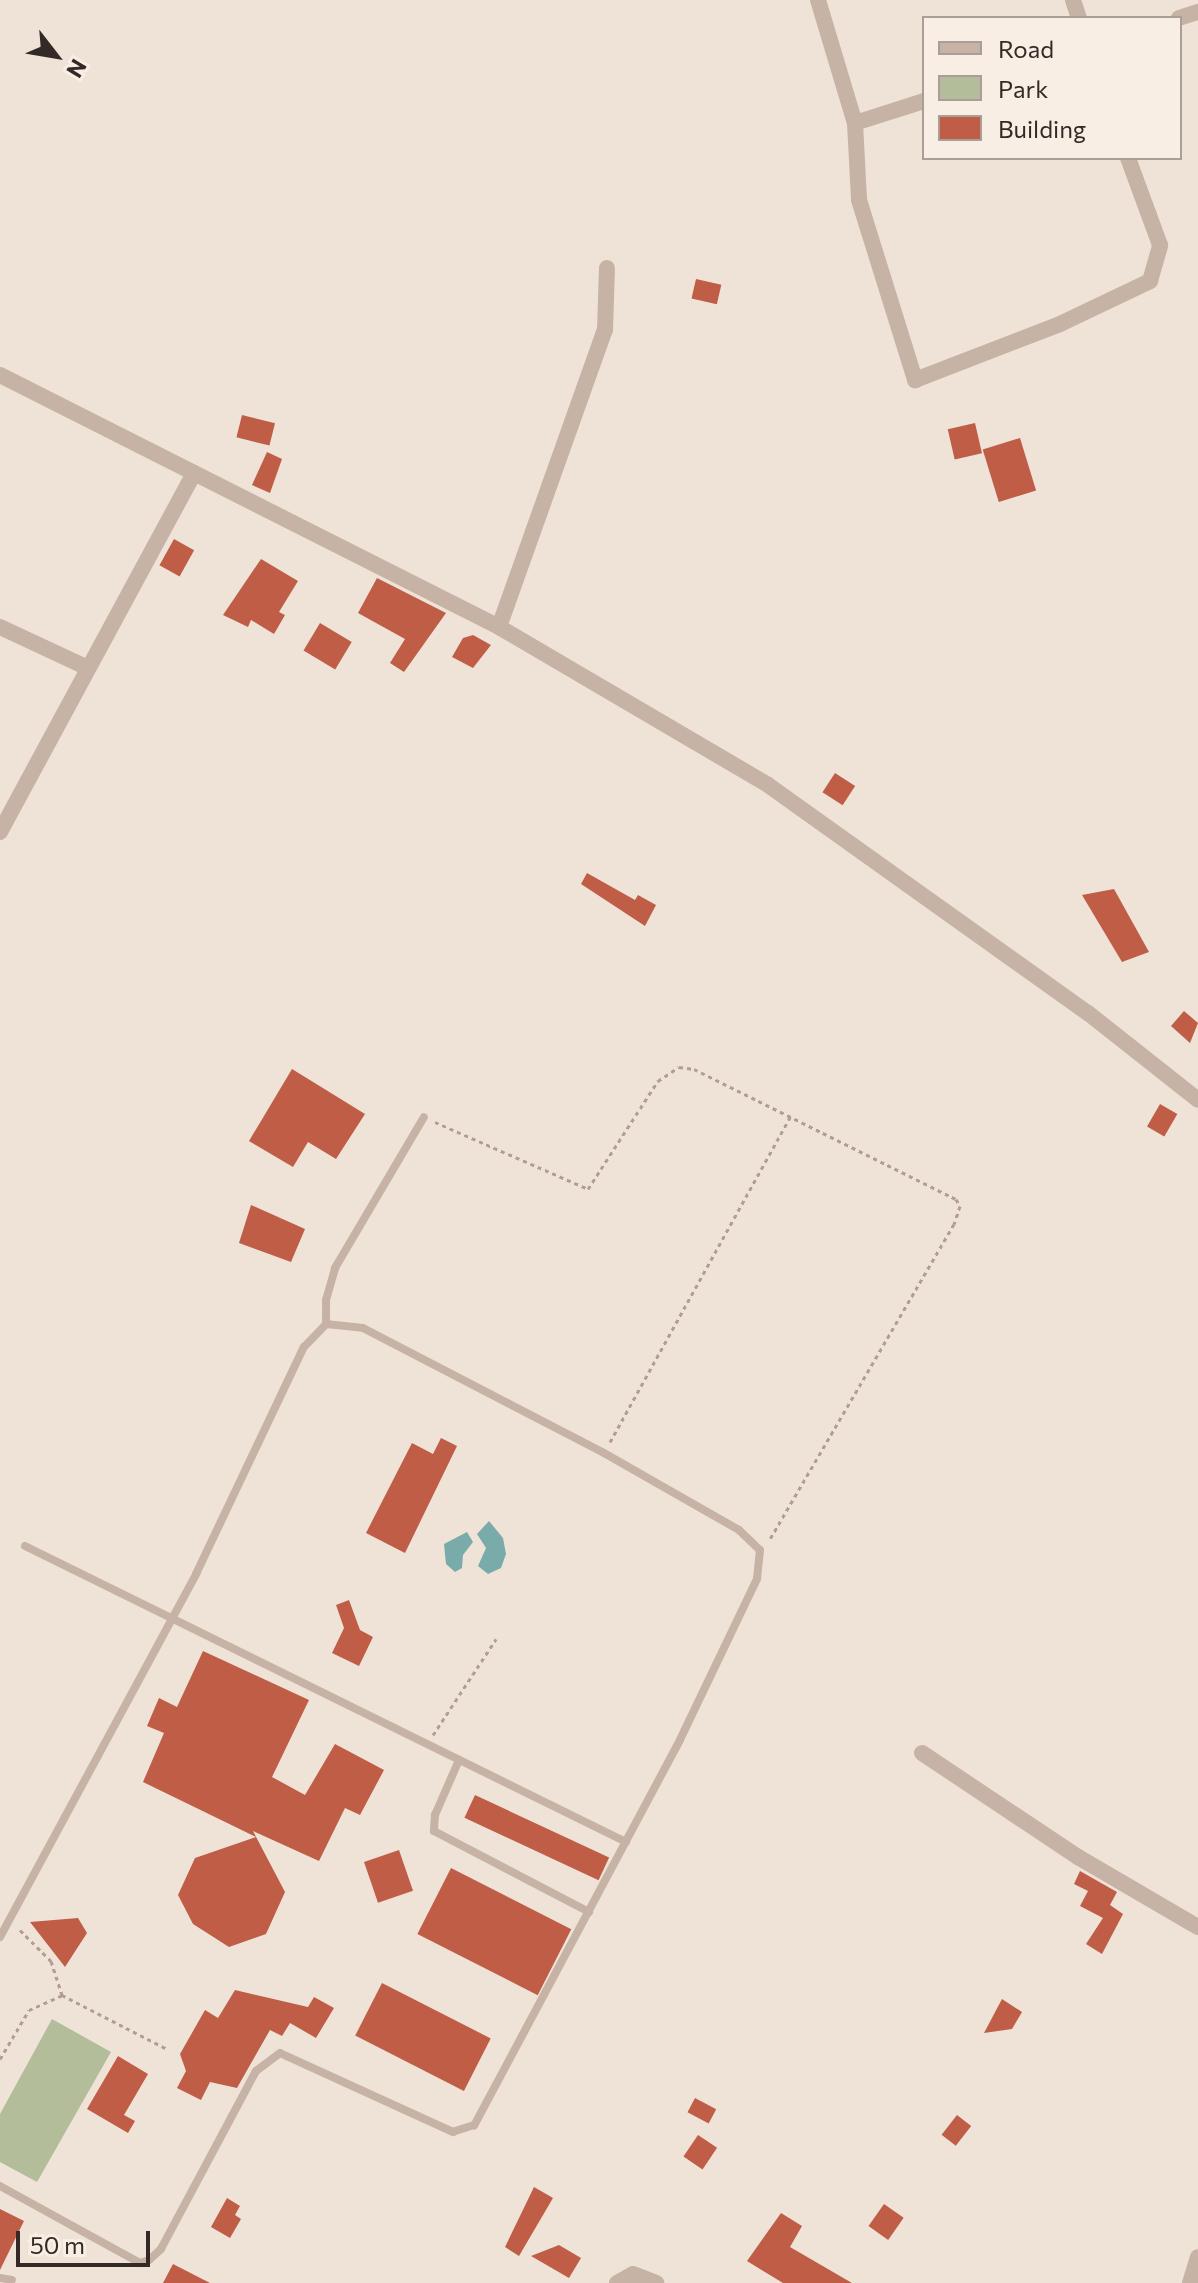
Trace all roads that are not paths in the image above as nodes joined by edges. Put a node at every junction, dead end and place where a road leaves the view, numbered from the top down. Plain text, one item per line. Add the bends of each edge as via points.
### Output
1 (818, 0) edge
2 (922, 102) edge
3 (855, 123) junction
4 (1129, 160) edge
5 (607, 268) dead end
6 (0, 375) edge
7 (194, 473) junction
8 (0, 627) edge
9 (499, 627) junction
10 (88, 668) junction
11 (0, 832) edge
12 (1198, 1100) edge
13 (424, 1117) road end
14 (326, 1324) junction
15 (25, 1546) dead end
16 (170, 1620) junction
17 (922, 1753) dead end
18 (459, 1760) junction
19 (626, 1842) junction
20 (589, 1912) junction
21 (1198, 1927) edge
22 (0, 1937) edge
23 (0, 2186) edge
24 (1198, 2257) edge
25 (0, 2278) edge
26 (12, 2280) dead end
27 (617, 2283) edge
28 (656, 2283) edge
29 (1190, 2283) edge

1 - 3 street
2 - 3 street
3 - 4 street via 859,200 915,380 1060,324 1150,281 1160,245
5 - 9 street via 605,330
6 - 7 street
7 - 9 street
7 - 10 street
8 - 10 street
9 - 12 street via 768,785 1088,1013
10 - 11 street
13 - 14 lane via 335,1268
14 - 16 lane via 304,1347 222,1524
14 - 19 lane via 363,1328 604,1453 739,1530 760,1550 757,1579
15 - 16 lane
16 - 18 lane
16 - 22 lane
17 - 21 street via 1078,1857
18 - 19 lane
18 - 20 lane via 435,1815 434,1831
19 - 20 lane
20 - 23 lane via 490,2101 463,2131 427,2122 280,2053 266,2058 256,2071 161,2249 149,2260 140,2263
24 - 29 street
25 - 26 lane
27 - 28 street via 633,2274

